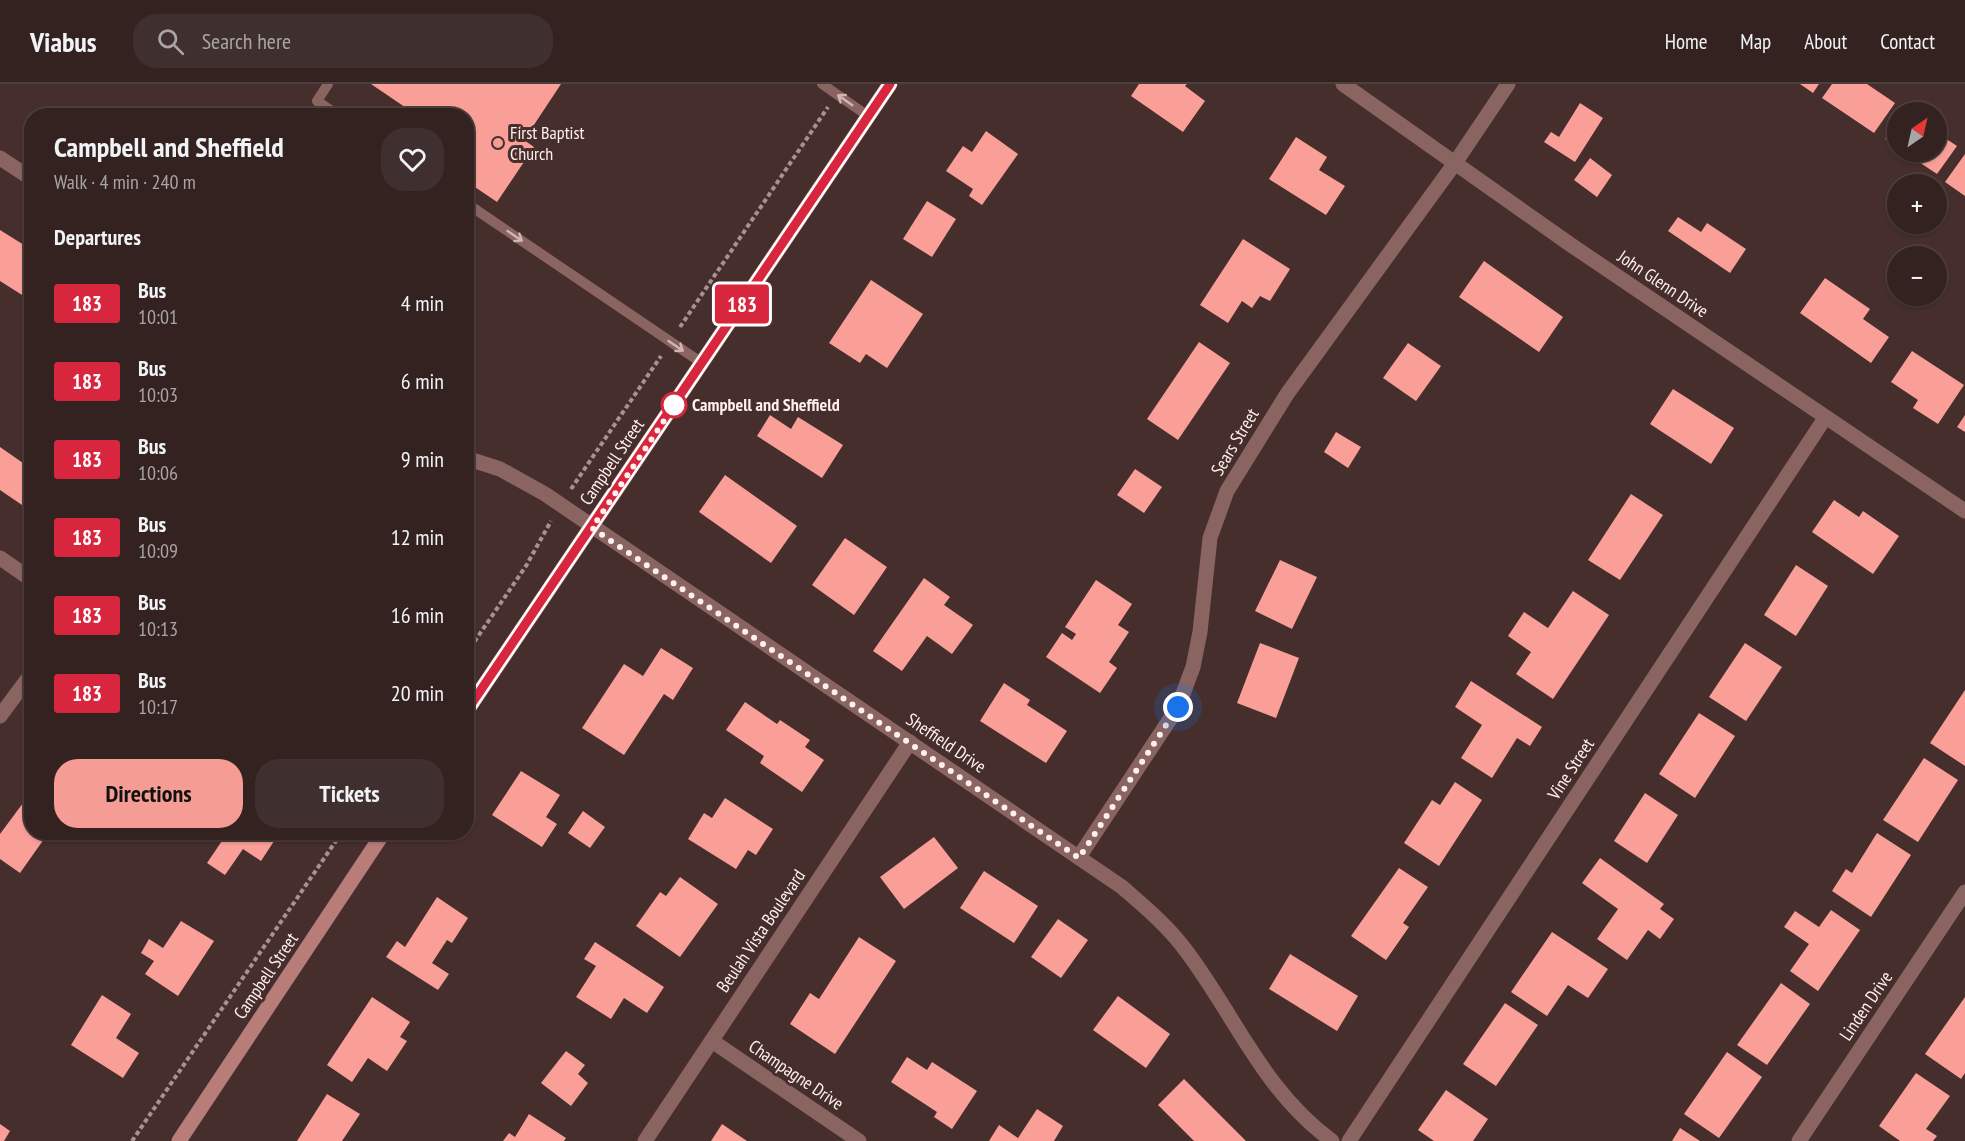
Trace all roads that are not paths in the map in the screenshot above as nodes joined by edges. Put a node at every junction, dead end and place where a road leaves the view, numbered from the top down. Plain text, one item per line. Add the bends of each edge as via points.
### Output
1 (328, 84) edge
2 (822, 84) edge
3 (890, 84) edge
4 (1343, 84) edge
5 (1508, 84) edge
6 (328, 108) edge
7 (868, 117) junction
8 (0, 158) edge
9 (1455, 163) junction
10 (24, 174) edge
11 (474, 208) edge
12 (702, 363) junction
13 (1825, 418) junction
14 (474, 461) edge
15 (1965, 511) edge
16 (592, 528) junction
17 (0, 558) edge
18 (24, 574) edge
19 (24, 684) edge
20 (474, 700) edge
21 (0, 716) edge
22 (910, 742) junction
23 (379, 840) edge
24 (1079, 858) junction
25 (1965, 892) edge
26 (712, 1041) junction
27 (179, 1141) edge
28 (645, 1141) edge
29 (859, 1141) edge
30 (1332, 1141) edge
31 (1349, 1141) edge
32 (1799, 1141) edge

1 - 6 lane via 317,100
7 -> 2 lane
3 - 7 main road, Campbell Street
4 - 9 street, John Glenn Drive
5 - 9 street, Sears Street
7 - 12 main road, Campbell Street
8 - 10 street
9 - 13 street, John Glenn Drive
9 - 24 street, Sears Street via 1287,394 1227,491 1209,538 1198,641 1178,707
11 -> 12 lane
12 - 16 main road, Campbell Street
13 - 15 street, John Glenn Drive
13 - 31 street, Vine Street
14 - 16 street, Sheffield Drive via 500,469
16 - 20 main road, Campbell Street
16 - 22 street, Sheffield Drive
17 - 18 street
19 - 21 street
22 - 24 street, Sheffield Drive
22 - 26 street, Beulah Vista Boulevard
23 - 27 main road, Campbell Street
24 - 30 street, Sheffield Drive via 1161,920 1188,953 1275,1088 1308,1123
25 - 32 street, Linden Drive
26 - 28 street, Beulah Vista Boulevard
26 - 29 street, Champagne Drive

